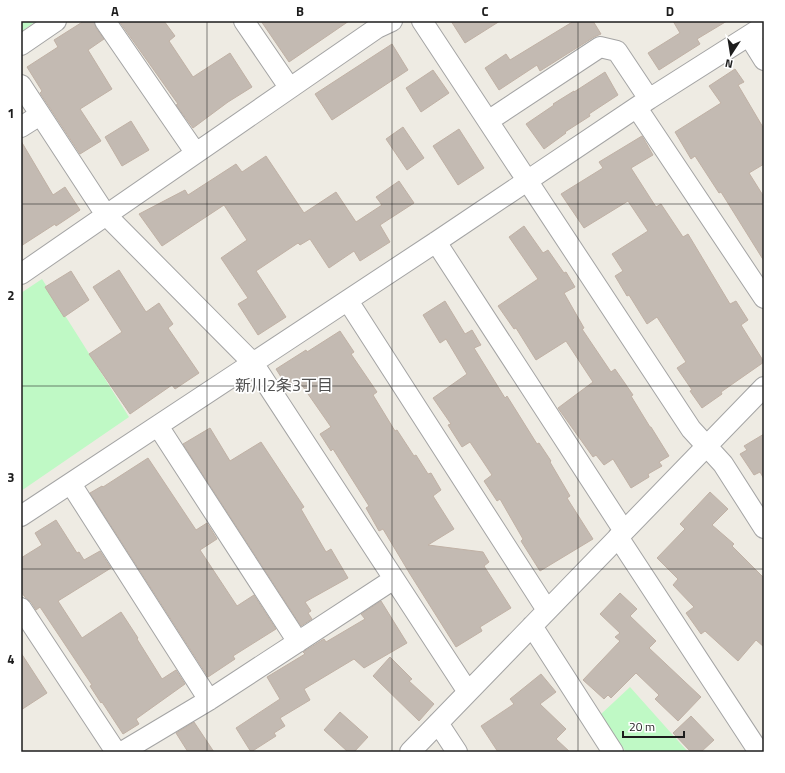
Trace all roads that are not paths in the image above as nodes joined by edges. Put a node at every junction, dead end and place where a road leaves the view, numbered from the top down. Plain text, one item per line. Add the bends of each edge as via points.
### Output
1 (56, 21) edge
2 (105, 21) edge
3 (244, 21) edge
4 (422, 21) edge
5 (381, 23) edge
6 (757, 31) edge
7 (21, 45) edge
8 (764, 60) edge
9 (21, 85) edge
10 (289, 88) junction
11 (643, 103) junction
12 (40, 115) junction
13 (488, 121) junction
14 (21, 127) edge
15 (195, 152) junction
16 (527, 181) junction
17 (106, 215) junction
18 (436, 242) junction
19 (21, 274) edge
20 (764, 298) edge
21 (348, 301) junction
22 (253, 363) junction
23 (764, 387) edge
24 (158, 426) junction
25 (706, 446) junction
26 (71, 484) junction
27 (21, 516) edge
28 (764, 528) edge
29 (621, 534) junction
30 (394, 579) junction
31 (21, 608) edge
32 (547, 610) junction
33 (532, 626) junction
34 (298, 642) junction
35 (468, 692) junction
36 (209, 700) junction
37 (438, 723) junction
38 (116, 752) edge
39 (122, 752) edge
40 (410, 752) edge
41 (457, 752) edge
42 (613, 752) edge
43 (758, 752) edge

1 - 7 street
2 - 15 street
3 - 10 street
4 - 13 street
5 - 10 street
6 - 8 street
6 - 11 street
9 - 12 street
10 - 15 street
11 - 13 street via 617,51 600,47
11 - 16 street
11 - 20 street
12 - 14 street
12 - 17 street
13 - 16 street
15 - 17 street
16 - 18 street
16 - 25 street via 691,429
17 - 19 street
17 - 22 street
18 - 21 street
18 - 29 street
21 - 22 street
21 - 32 street
22 - 24 street
22 - 30 street
23 - 25 street
24 - 26 street
24 - 34 street
25 - 28 street via 723,464
25 - 29 street
26 - 27 street
26 - 36 street
29 - 32 street
29 - 43 street
30 - 34 street
30 - 35 street
31 - 38 street
32 - 33 street
33 - 35 street
33 - 42 street
34 - 36 street
35 - 37 street
36 - 39 street
37 - 40 street
37 - 41 street

